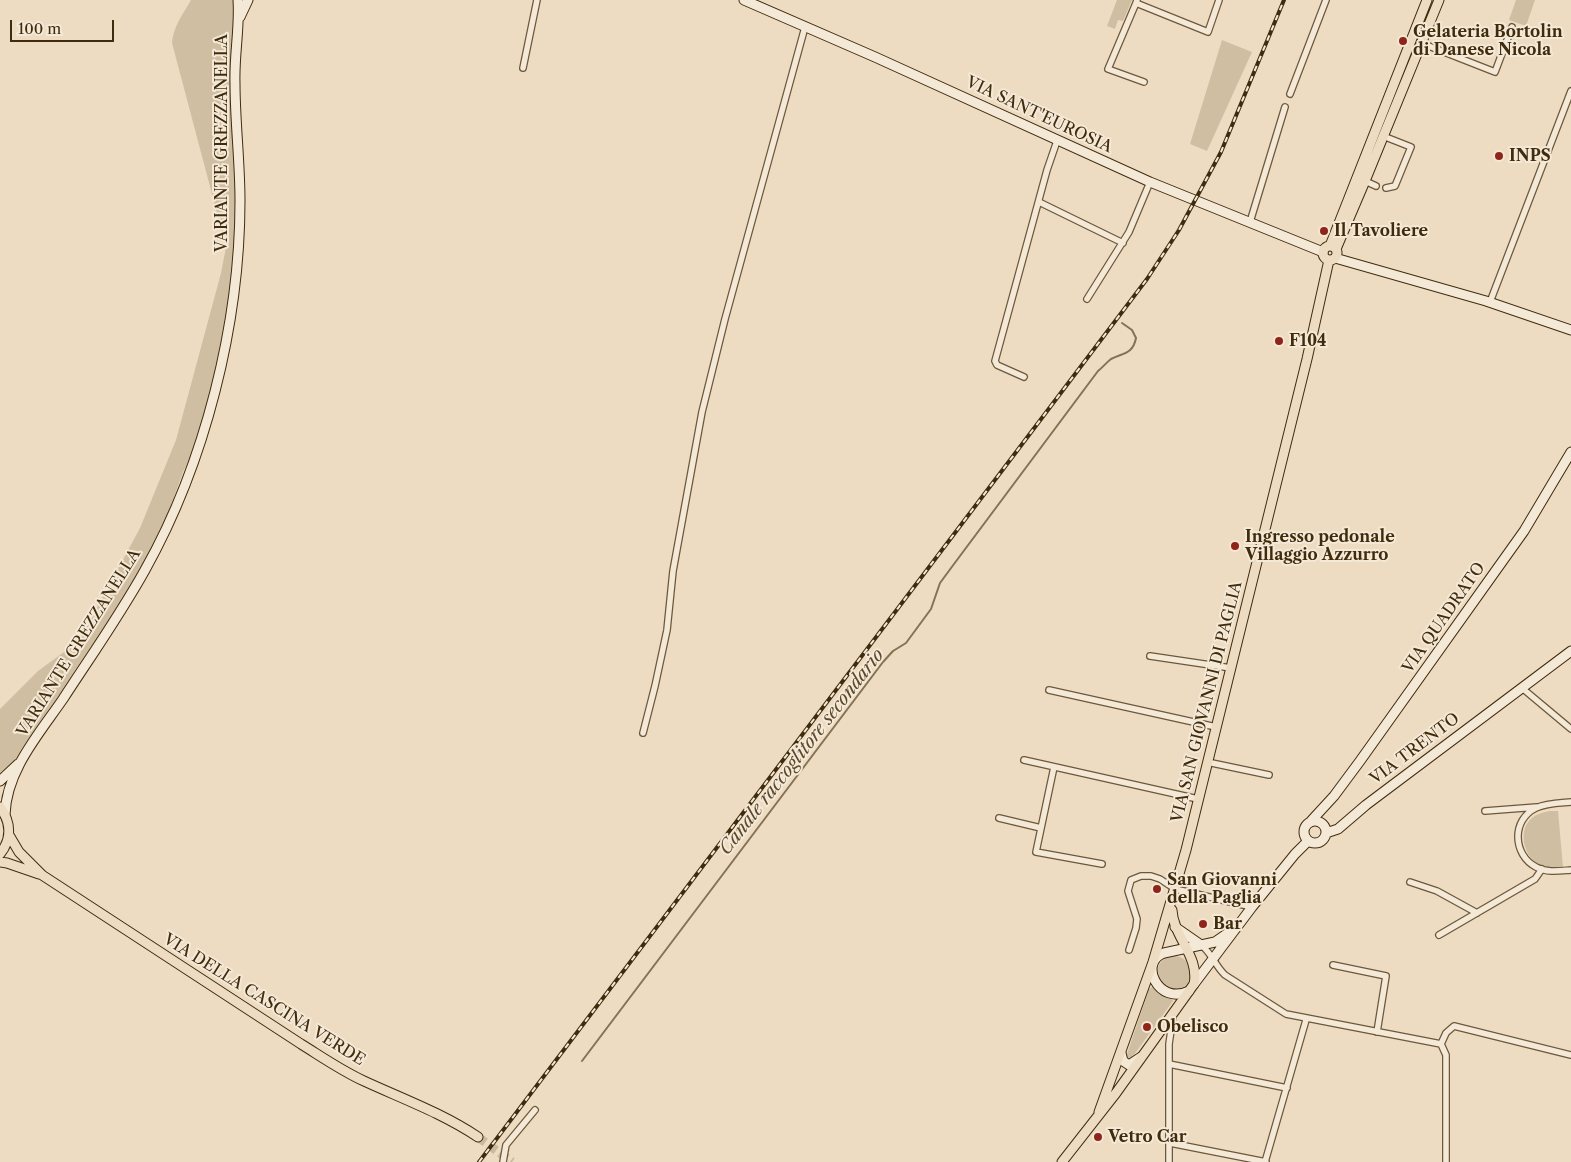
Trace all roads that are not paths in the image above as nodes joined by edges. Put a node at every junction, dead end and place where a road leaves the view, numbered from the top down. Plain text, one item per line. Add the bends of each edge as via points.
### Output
1 (238, 0) edge
2 (248, 0) edge
3 (537, 0) edge
4 (744, 0) edge
5 (1218, 0) edge
6 (1326, 0) edge
7 (1427, 0) edge
8 (1439, 0) edge
9 (1136, 2) edge
10 (239, 19) junction
11 (805, 27) junction
12 (1512, 27) dead end
13 (1421, 43) junction
14 (523, 68) dead end
15 (1144, 82) dead end
16 (1571, 92) edge
17 (1290, 94) dead end
18 (1285, 107) dead end
19 (1383, 136) junction
20 (1057, 140) junction
21 (1365, 181) junction
22 (1150, 182) junction
23 (1376, 186) dead end
24 (1386, 188) dead end
25 (1039, 202) junction
26 (1250, 222) junction
27 (1123, 243) junction
28 (1331, 253) junction
29 (1087, 299) dead end
30 (1490, 302) junction
31 (1571, 330) edge
32 (1024, 377) dead end
33 (1571, 452) edge
34 (1571, 651) edge
35 (1150, 656) dead end
36 (1230, 668) junction
37 (1522, 688) junction
38 (1049, 690) dead end
39 (1216, 727) junction
40 (1571, 729) edge
41 (642, 733) dead end
42 (25, 756) junction
43 (1024, 760) dead end
44 (1207, 762) junction
45 (1054, 767) junction
46 (1268, 775) dead end
47 (0, 781) edge
48 (1334, 796) junction
49 (1198, 799) junction
50 (1571, 802) edge
51 (1537, 807) junction
52 (3, 811) edge
53 (1484, 811) dead end
54 (999, 818) dead end
55 (1312, 821) junction
56 (1321, 822) junction
57 (1041, 828) junction
58 (1326, 833) junction
59 (9, 835) junction
60 (1308, 841) junction
61 (0, 854) edge
62 (0, 862) edge
63 (1102, 864) dead end
64 (1542, 869) junction
65 (1571, 870) edge
66 (42, 875) junction
67 (1410, 882) dead end
68 (1175, 889) junction
69 (1171, 902) junction
70 (1252, 906) junction
71 (1477, 913) junction
72 (1237, 925) junction
73 (1175, 927) junction
74 (1439, 936) dead end
75 (1201, 944) junction
76 (1185, 948) junction
77 (1128, 950) dead end
78 (1213, 958) junction
79 (1153, 962) junction
80 (1333, 965) dead end
81 (1191, 988) junction
82 (1173, 1012) junction
83 (1306, 1020) junction
84 (1377, 1032) junction
85 (1158, 1034) junction
86 (1169, 1039) junction
87 (1441, 1044) junction
88 (1122, 1053) junction
89 (1571, 1055) edge
90 (1142, 1056) junction
91 (1169, 1064) junction
92 (1287, 1088) junction
93 (535, 1110) dead end
94 (1100, 1112) junction
95 (478, 1136) tunnel mouth
96 (1170, 1143) junction
97 (1230, 1155) junction
98 (503, 1162) edge
99 (1062, 1162) edge
100 (1169, 1162) edge
101 (1229, 1162) edge
102 (1265, 1162) edge
103 (1446, 1162) edge

1 - 10 street, VARIANTE GREZZANELLA
2 - 10 street, VARIANTE GREZZANELLA
3 - 14 street
4 - 11 street, VIA SANT'EUROSIA
5 - 9 street via 1208,32
6 - 17 street
7 - 28 main road
8 - 13 main road
9 - 15 street via 1108,69
10 - 42 street, VARIANTE GREZZANELLA via 235,60 240,202 237,255 224,355 209,415 171,518 146,569
11 - 20 street, VIA SANT'EUROSIA
11 - 41 street via 702,412 673,571 667,630
12 - 13 street via 1494,72
13 - 19 main road
16 - 30 street
18 - 26 street
19 - 21 main road
19 - 24 street via 1412,147 1395,186
20 - 22 street, VIA SANT'EUROSIA
20 - 25 street
21 - 23 street
21 - 28 main road
22 - 26 street, VIA SANT'EUROSIA
22 - 27 street
25 - 27 street
25 - 32 street via 995,361 997,365
26 - 28 street, VIA SANT'EUROSIA
27 - 29 street
28 - 30 street, VIA SANT'EUROSIA
28 - 36 main road, VIA SAN GIOVANNI DI PAGLIA via 1308,359
30 - 31 street, VIA SANT'EUROSIA
33 - 48 street, VIA QUADRATO via 1524,531
34 - 37 street, VIA TRENTO
35 - 36 street
36 - 39 main road, VIA SAN GIOVANNI DI PAGLIA
37 - 40 street
37 - 58 street, VIA TRENTO via 1366,804 1338,829
38 - 39 street
39 - 44 main road, VIA SAN GIOVANNI DI PAGLIA
42 - 47 street, VARIANTE GREZZANELLA
42 - 52 street, VARIANTE GREZZANELLA via 8,790
43 - 45 street
44 - 46 street
44 - 49 main road, VIA SAN GIOVANNI DI PAGLIA
45 - 49 street
45 - 57 street
48 - 55 street, VIA QUADRATO
48 - 56 street, VIA QUADRATO
49 - 68 main road, VIA SAN GIOVANNI DI PAGLIA
50 - 51 street
51 - 53 street
51 - 64 street via 1522,820 1518,841 1521,852
52 - 59 main road, VARIANTE GREZZANELLA
54 - 57 street
55 - 56 street
55 - 60 street, VIA QUADRATO via 1303,832
56 - 58 street
57 - 63 street via 1036,852
58 - 60 street via 1319,842
59 - 61 main road
59 - 66 main road via 19,852
60 - 70 street
62 - 66 main road
64 - 65 street
64 - 71 street via 1535,878
66 - 95 main road, VIA DELLA CASCINA VERDE via 336,1066 455,1121
67 - 71 street via 1437,891
68 - 69 main road, VIA SAN GIOVANNI DI PAGLIA
68 - 70 street
68 - 77 street via 1151,876 1130,880 1128,892 1137,919
69 - 73 main road
69 - 79 main road, VIA SAN GIOVANNI DI PAGLIA
70 - 72 street
71 - 74 street
72 - 75 street via 1219,940
72 - 78 street
73 - 75 street
73 - 76 main road
75 - 76 street
75 - 78 street
76 - 79 street via 1160,954
76 - 81 main road via 1194,967
78 - 81 street
78 - 83 street via 1220,971 1257,996 1286,1014
79 - 81 street via 1153,976 1161,990 1183,994
79 - 88 main road, VIA SAN GIOVANNI DI PAGLIA
80 - 84 street via 1386,976
81 - 82 main road
82 - 85 main road
82 - 86 street
83 - 84 street
83 - 92 street
84 - 87 street
85 - 86 street
85 - 90 main road
86 - 91 street
87 - 89 street via 1454,1026
87 - 103 street via 1446,1055
88 - 90 street via 1123,1061 1129,1065
88 - 94 main road, VIA SAN GIOVANNI DI PAGLIA
90 - 94 main road
91 - 92 street
91 - 96 street
92 - 102 street
93 - 98 street via 506,1145
94 - 99 main road
96 - 97 street
96 - 100 street
97 - 101 street
97 - 102 street

